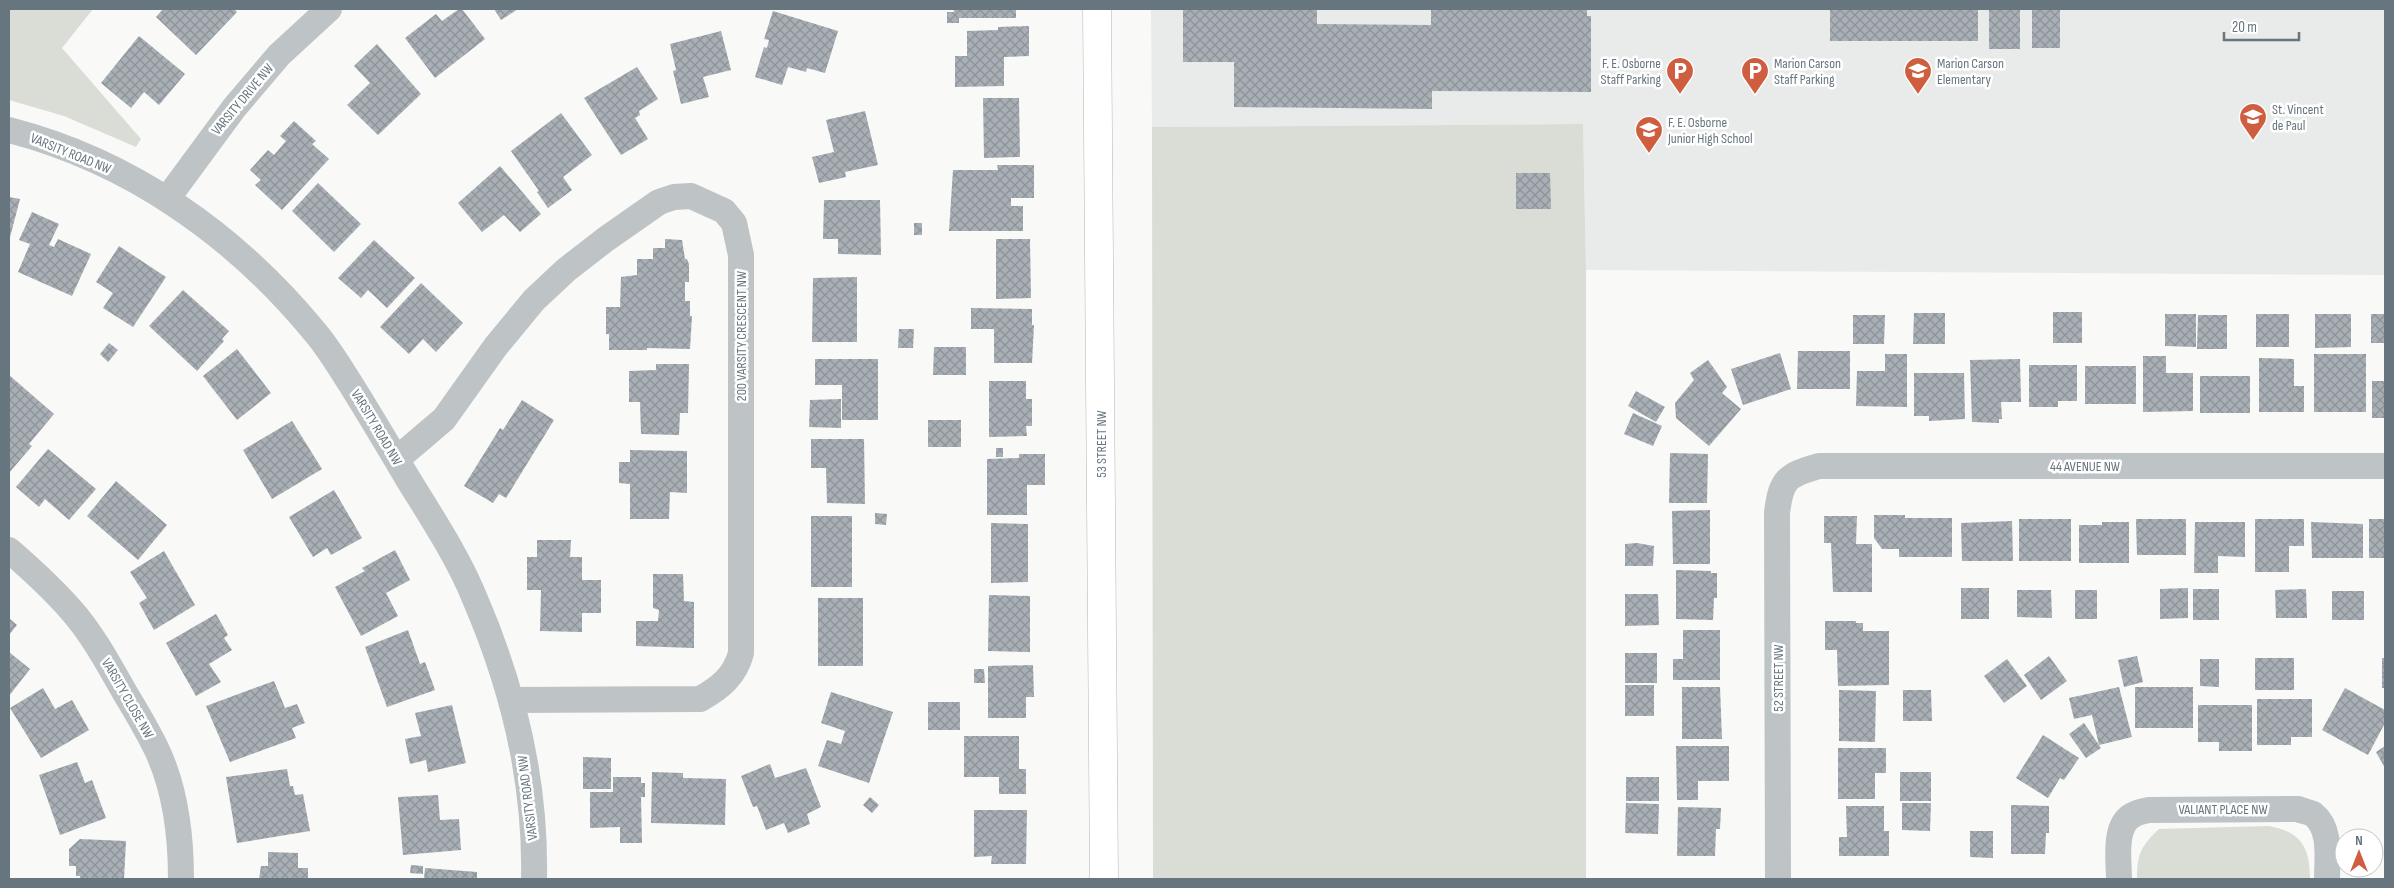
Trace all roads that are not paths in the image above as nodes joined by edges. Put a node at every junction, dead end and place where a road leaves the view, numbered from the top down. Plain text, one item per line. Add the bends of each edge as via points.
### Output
1 (328, 9) edge
2 (1097, 9) edge
3 (9, 130) edge
4 (167, 199) junction
5 (397, 460) junction
6 (2385, 466) edge
7 (1788, 479) joint
8 (9, 550) edge
9 (511, 700) junction
10 (182, 879) edge
11 (534, 879) edge
12 (1104, 879) edge
13 (1778, 879) edge
14 (2119, 879) edge
15 (2327, 879) edge

1 - 4 street, VARSITY DRIVE NW via 279,55 234,108
2 - 12 street, 53 STREET NW
3 - 4 street, VARSITY ROAD NW via 77,152 142,183
4 - 5 street, VARSITY ROAD NW via 239,253 316,332
5 - 9 street, VARSITY ROAD NW via 475,597
5 - 9 street, 200 VARSITY CRESCENT NW via 444,419 496,346 534,300 566,270 643,211 674,197 691,196 724,210 734,223 740,255 738,663 718,689 700,699
6 - 7 street, 44 AVENUE NW via 1819,466
7 - 13 street, 52 STREET NW via 1780,492 1777,513
8 - 10 street, VARSITY CLOSE NW via 73,612 103,654 156,748 176,817
9 - 11 street, VARSITY ROAD NW via 532,818
14 - 15 street, VALIANT PLACE NW via 2119,841 2123,827 2132,816 2149,810 2258,809 2298,809 2313,814 2324,829 2327,841

